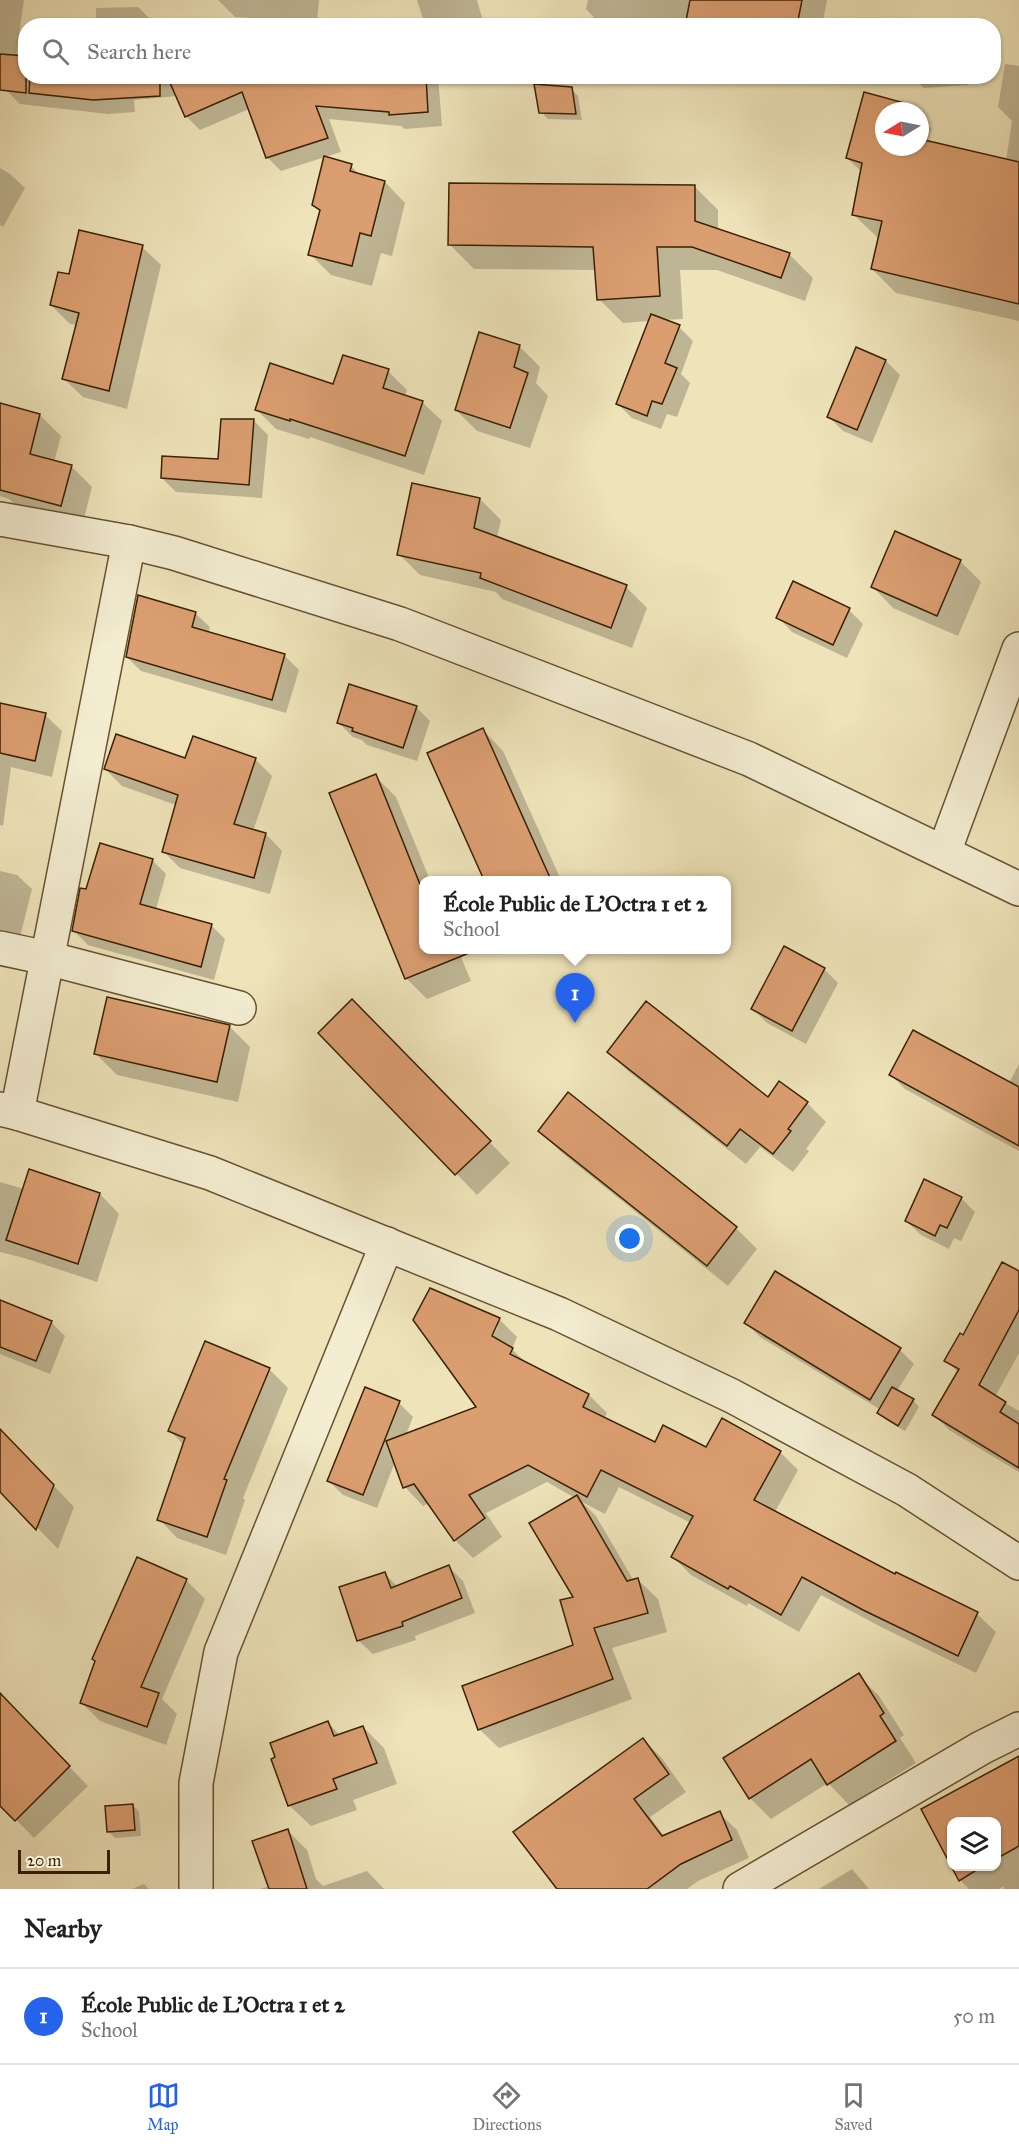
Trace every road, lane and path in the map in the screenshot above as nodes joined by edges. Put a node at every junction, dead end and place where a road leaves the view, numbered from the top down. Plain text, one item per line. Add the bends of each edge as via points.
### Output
1 (0, 519) edge
2 (129, 542) junction
3 (1019, 649) edge
4 (944, 852) junction
5 (1019, 889) edge
6 (0, 948) edge
7 (46, 958) junction
8 (239, 1008) dead end
9 (9, 1111) edge
10 (387, 1244) junction
11 (1019, 1563) edge
12 (1019, 1729) edge
13 (196, 1889) edge
14 (740, 1889) edge

1 - 2 street
2 - 4 street via 400,624 749,759
2 - 7 street
3 - 4 street
4 - 5 street
6 - 7 street
7 - 8 street
7 - 9 street
9 - 10 street via 210,1173
10 - 11 street via 559,1314 732,1396 907,1490
10 - 13 street via 221,1652 196,1783
12 - 14 street

